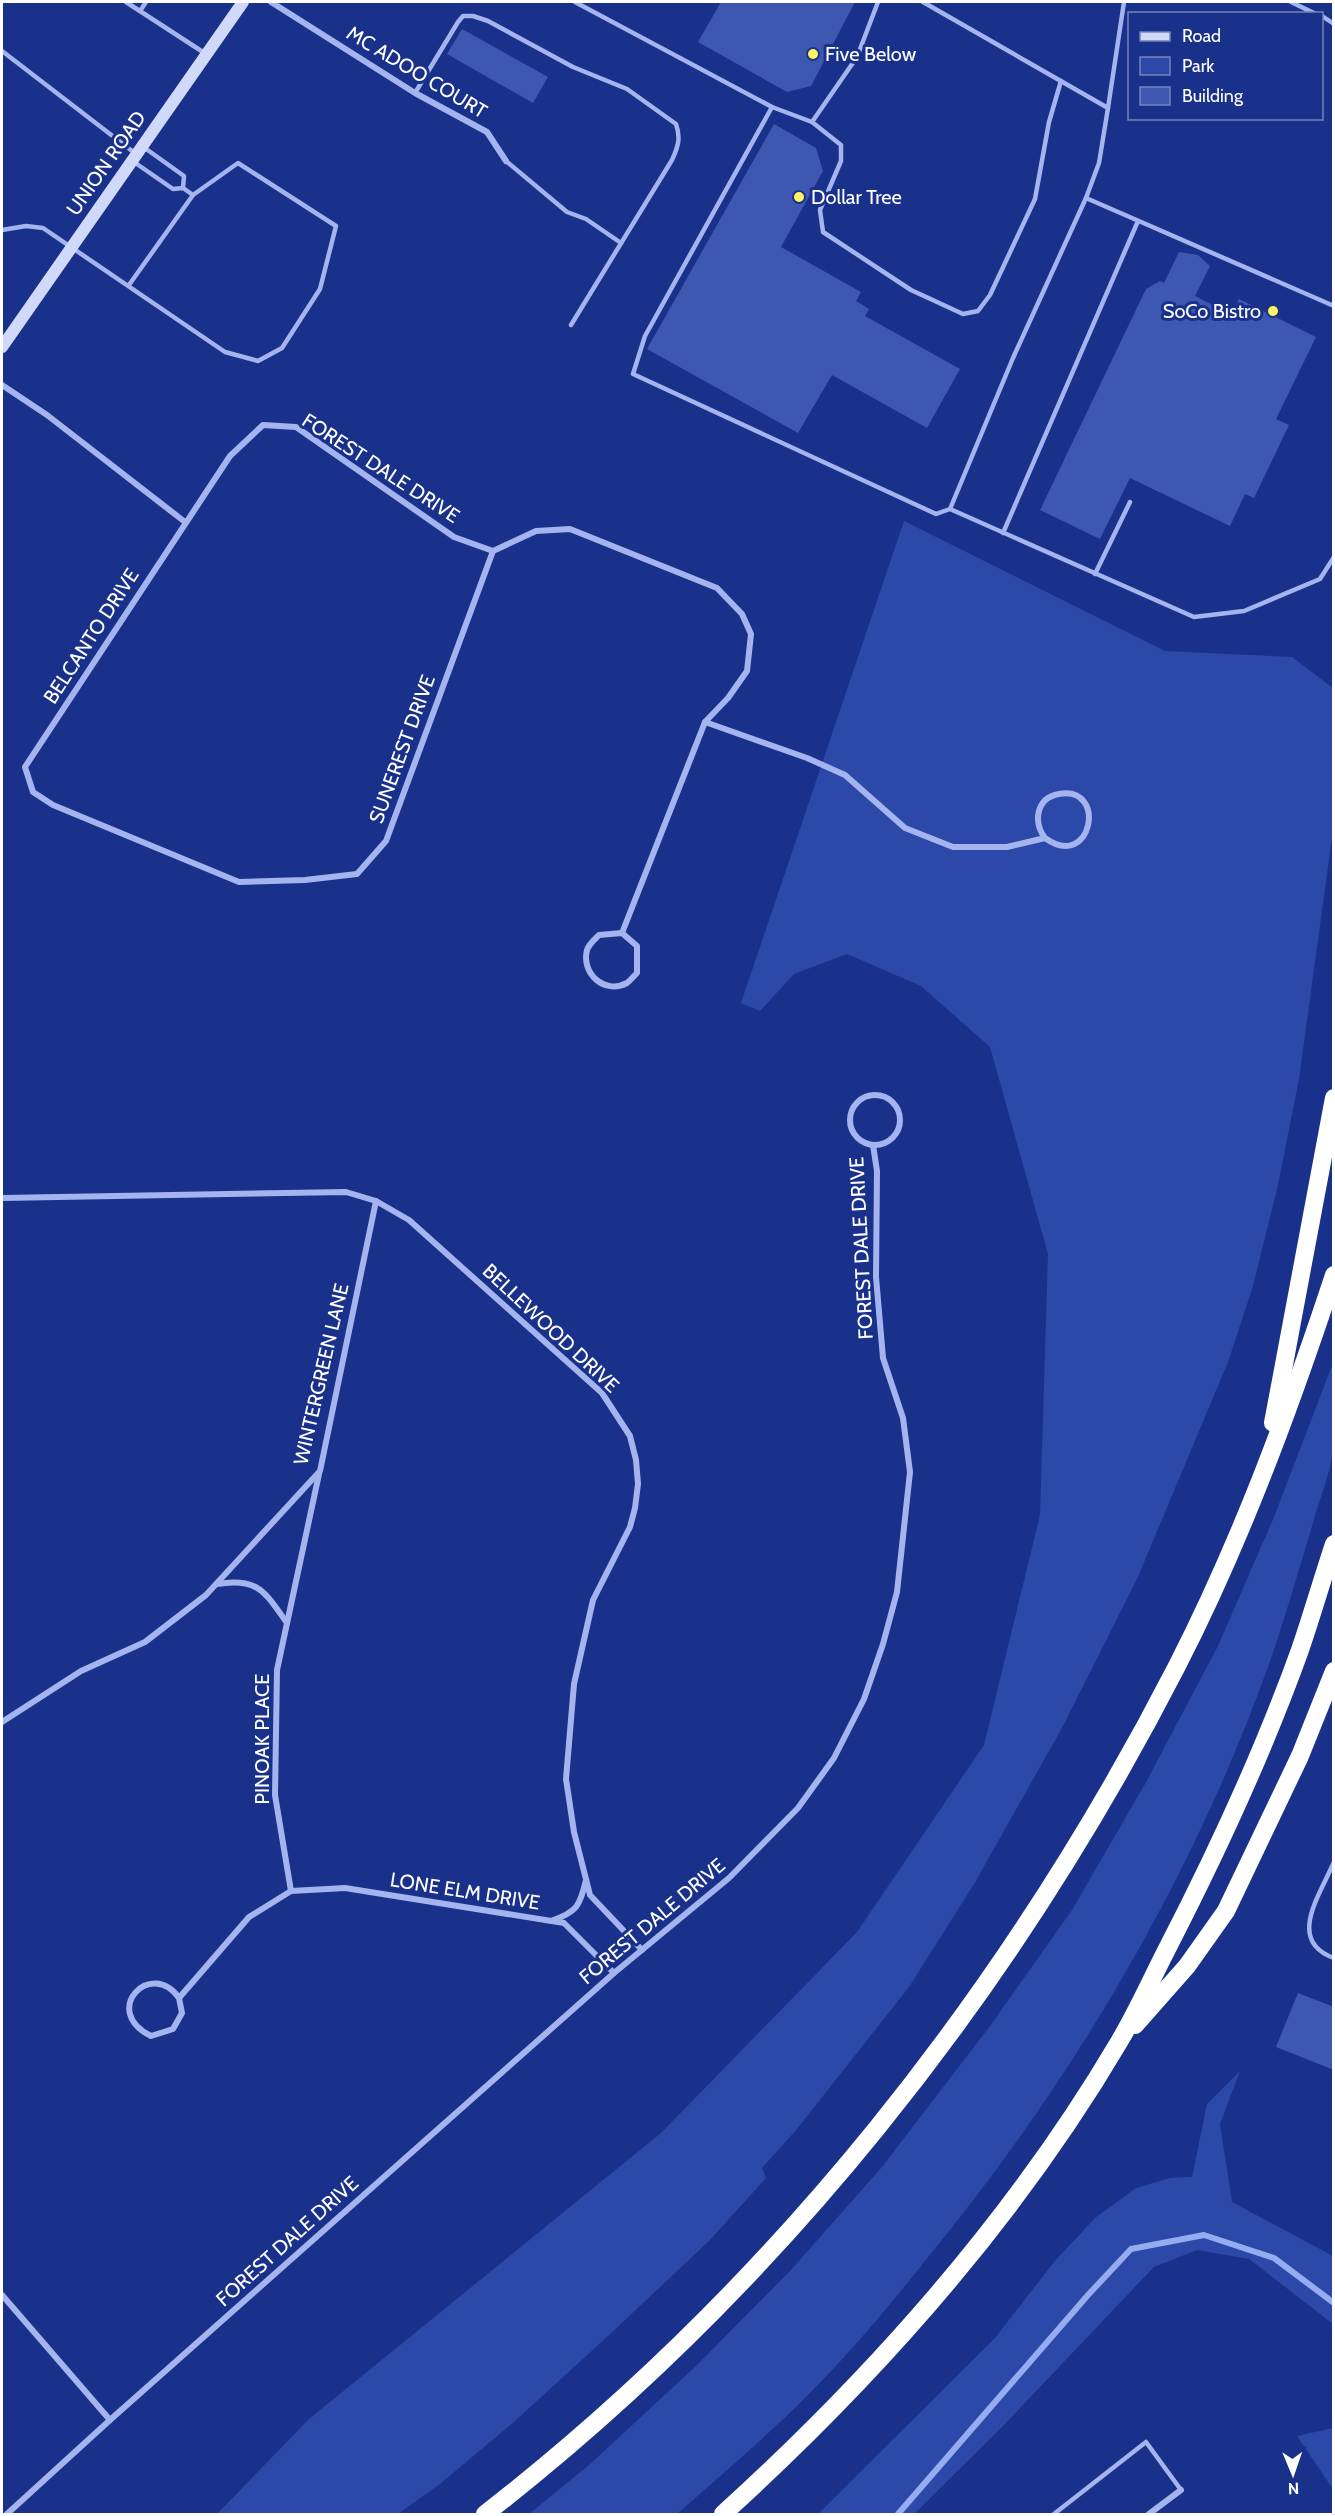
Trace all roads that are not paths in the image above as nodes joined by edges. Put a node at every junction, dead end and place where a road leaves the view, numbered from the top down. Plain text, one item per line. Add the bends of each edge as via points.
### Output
1 (126, 2) edge
2 (146, 2) edge
3 (243, 2) edge
4 (271, 2) edge
5 (575, 2) edge
6 (878, 2) edge
7 (922, 2) edge
8 (1125, 2) edge
9 (1291, 2) edge
10 (140, 11) junction
11 (1312, 12) edge
12 (2, 51) edge
13 (206, 54) junction
14 (1061, 81) junction
15 (415, 93) junction
16 (772, 107) junction
17 (1107, 108) junction
18 (812, 122) junction
19 (137, 153) junction
20 (506, 161) joint
21 (183, 188) junction
22 (193, 195) junction
23 (1086, 198) junction
24 (1138, 221) junction
25 (2, 230) edge
26 (621, 243) junction
27 (72, 246) junction
28 (129, 285) junction
29 (1334, 306) edge
30 (571, 325) dead end
31 (2, 347) edge
32 (2, 385) edge
33 (1130, 502) dead end
34 (950, 509) junction
35 (185, 522) junction
36 (1003, 533) junction
37 (493, 551) junction
38 (1334, 557) edge
39 (1095, 574) junction
40 (705, 722) junction
41 (25, 767) joint
42 (1045, 838) junction
43 (622, 933) junction
44 (1334, 1098) edge
45 (873, 1145) junction
46 (2, 1198) edge
47 (376, 1202) junction
48 (1334, 1275) edge
49 (320, 1471) junction
50 (1264, 1472) junction
51 (1334, 1544) edge
52 (217, 1584) junction
53 (287, 1623) junction
54 (1334, 1671) edge
55 (2, 1722) edge
56 (1334, 1862) edge
57 (586, 1880) junction
58 (291, 1891) junction
59 (551, 1921) junction
60 (642, 1950) junction
61 (1334, 1958) edge
62 (614, 1973) junction
63 (180, 1998) junction
64 (1119, 2041) junction
65 (2, 2295) edge
66 (110, 2420) junction
67 (1181, 2490) joint
68 (7, 2514) edge
69 (485, 2514) edge
70 (723, 2514) edge
71 (1054, 2514) edge
72 (1149, 2514) edge

1 - 10 lane
2 - 10 lane
3 - 13 main road, UNION ROAD
4 - 15 street, MC ADOO COURT
5 - 16 lane
6 - 18 lane via 857,57
7 - 14 lane
8 - 17 lane
9 - 11 lane
10 - 13 lane
12 - 19 lane
13 - 19 main road, UNION ROAD
14 - 17 lane
14 - 18 lane via 1035,199 990,295 978,311 963,314 911,290 823,232 820,210 841,161 841,145
15 - 20 street, MC ADOO COURT via 487,132
15 - 26 lane via 458,22 463,16 473,16 573,67 627,89 676,124 679,147
16 - 18 lane
16 - 34 lane via 645,336 633,374 936,514
17 - 23 lane via 1099,163
19 - 21 lane via 173,189
19 - 21 lane via 184,176
19 - 27 main road, UNION ROAD
20 - 26 lane via 567,212 586,219
21 - 22 lane
22 - 28 lane
22 - 28 lane via 238,163 336,226 320,289 282,348 258,361 225,352
23 - 24 lane
23 - 34 lane
24 - 29 lane
24 - 36 lane
25 - 27 lane via 43,228
26 - 30 lane
27 - 28 lane
27 - 31 main road, UNION ROAD
32 - 35 street
33 - 39 lane
34 - 36 lane
35 - 37 street, FOREST DALE DRIVE via 230,456 263,425 296,427 454,537
35 - 41 street, BELCANTO DRIVE
36 - 39 lane
37 - 40 street via 536,531 570,529 717,588 742,614 751,634 747,671
37 - 41 street, SUNEREST DRIVE via 386,841 357,873 305,880 239,882 53,805 33,792
38 - 39 lane via 1320,579 1244,611 1194,617
40 - 42 street via 845,775 904,828 953,847 1007,847
40 - 43 street
42 - 42 street via 1059,845 1076,843 1082,838 1090,823 1087,807 1081,800 1065,793 1048,798 1037,822
43 - 43 street via 599,935 588,948 586,966 594,979 610,986 627,983 637,973 638,946
44 - 50 highway
45 - 45 street, FOREST DALE DRIVE via 857,1138 850,1123 854,1106 876,1094 897,1106 901,1122 888,1142
45 - 60 street, FOREST DALE DRIVE via 877,1171 876,1277 883,1358 903,1418 910,1472 897,1592 883,1644 864,1699 834,1758 798,1808 729,1878
46 - 47 street, BELLEWOOD DRIVE via 346,1192
47 - 49 street, WINTERGREEN LANE
47 - 57 street, BELLEWOOD DRIVE via 410,1220 602,1393 630,1436 638,1484 635,1508 630,1527 593,1600 573,1684 566,1779
48 - 50 highway
49 - 52 street, WINTERGREEN LANE
49 - 53 street, PINOAK PLACE
50 - 69 highway via 1178,1663 1074,1852 1021,1934 893,2110 753,2270 672,2352
51 - 64 highway via 1262,1747 1220,1844
52 - 53 street via 250,1583 269,1597
52 - 55 street, WINTERGREEN LANE via 145,1642 81,1671
53 - 58 street, PINOAK PLACE via 277,1670 275,1795
54 - 64 highway via 1300,1756 1226,1911 1187,1966
56 - 61 lane via 1307,1926 1309,1938 1321,1953
57 - 59 street via 581,1903 569,1915
57 - 60 street, BELLEWOOD DRIVE via 590,1895
58 - 59 street, LONE ELM DRIVE via 345,1888
58 - 63 street via 249,1917
59 - 62 street, LONE ELM DRIVE via 564,1923
60 - 62 street, FOREST DALE DRIVE
62 - 66 street, FOREST DALE DRIVE
63 - 63 street via 163,1984 148,1984 134,1993 130,2018 137,2029 151,2036 173,2029 182,2013
64 - 70 highway via 999,2218 929,2306 785,2458
65 - 66 street
66 - 68 street, FOREST DALE DRIVE
67 - 71 lane via 1146,2442
67 - 72 street

